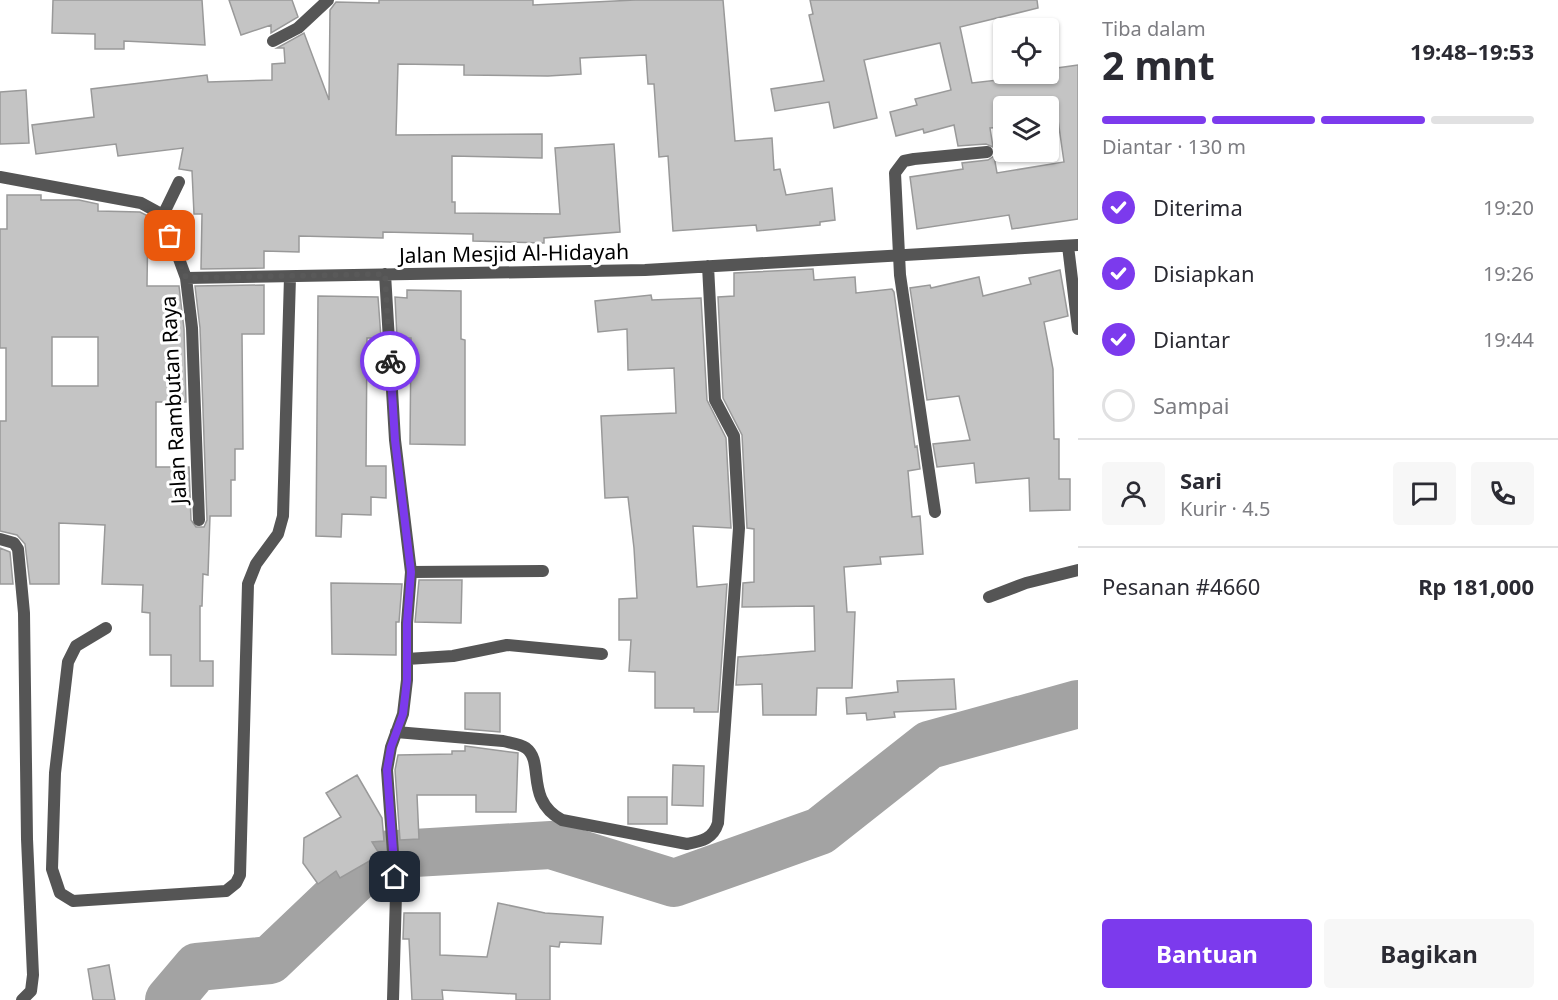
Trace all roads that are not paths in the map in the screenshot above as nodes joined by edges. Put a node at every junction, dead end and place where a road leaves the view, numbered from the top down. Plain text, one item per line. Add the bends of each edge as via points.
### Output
1 (328, 0) edge
2 (273, 41) dead end
3 (987, 152) dead end
4 (0, 177) edge
5 (180, 182) dead end
6 (163, 215) junction
7 (1073, 245) edge
8 (898, 257) junction
9 (708, 266) junction
10 (385, 274) junction
11 (290, 277) junction
12 (186, 278) junction
13 (1078, 329) edge
14 (935, 512) dead end
15 (198, 520) dead end
16 (0, 539) edge
17 (1078, 570) edge
18 (543, 571) dead end
19 (411, 572) junction
20 (989, 597) dead end
21 (106, 628) dead end
22 (602, 654) dead end
23 (407, 659) junction
24 (396, 732) junction
25 (22, 1000) edge
26 (393, 1000) edge

1 - 2 street via 298,28
3 - 8 street via 914,159 898,167 894,183
4 - 6 street via 141,203
5 - 6 street
6 - 12 street
7 - 8 street, Jalan Mesjid Al-Hidayah
7 - 13 street
8 - 9 street, Jalan Mesjid Al-Hidayah
8 - 14 street
9 - 10 street, Jalan Mesjid Al-Hidayah
9 - 24 street via 715,400 735,436 739,528 715,832 703,841 687,844 562,820 541,801 532,755 526,748 503,741
10 - 11 street, Jalan Mesjid Al-Hidayah
10 - 19 street via 395,440
11 - 12 street, Jalan Mesjid Al-Hidayah
11 - 21 street via 283,516 278,534 256,564 248,584 240,875 226,891 73,901 55,885 55,773 68,662 76,646
12 - 15 street, Jalan Rambutan Raya via 192,328
16 - 25 street via 14,543 18,549 24,613 26,816 33,975 31,991
17 - 20 street
18 - 19 street
19 - 23 street
22 - 23 street via 507,645 453,656
23 - 24 street via 403,714
24 - 26 street via 387,770 396,894

